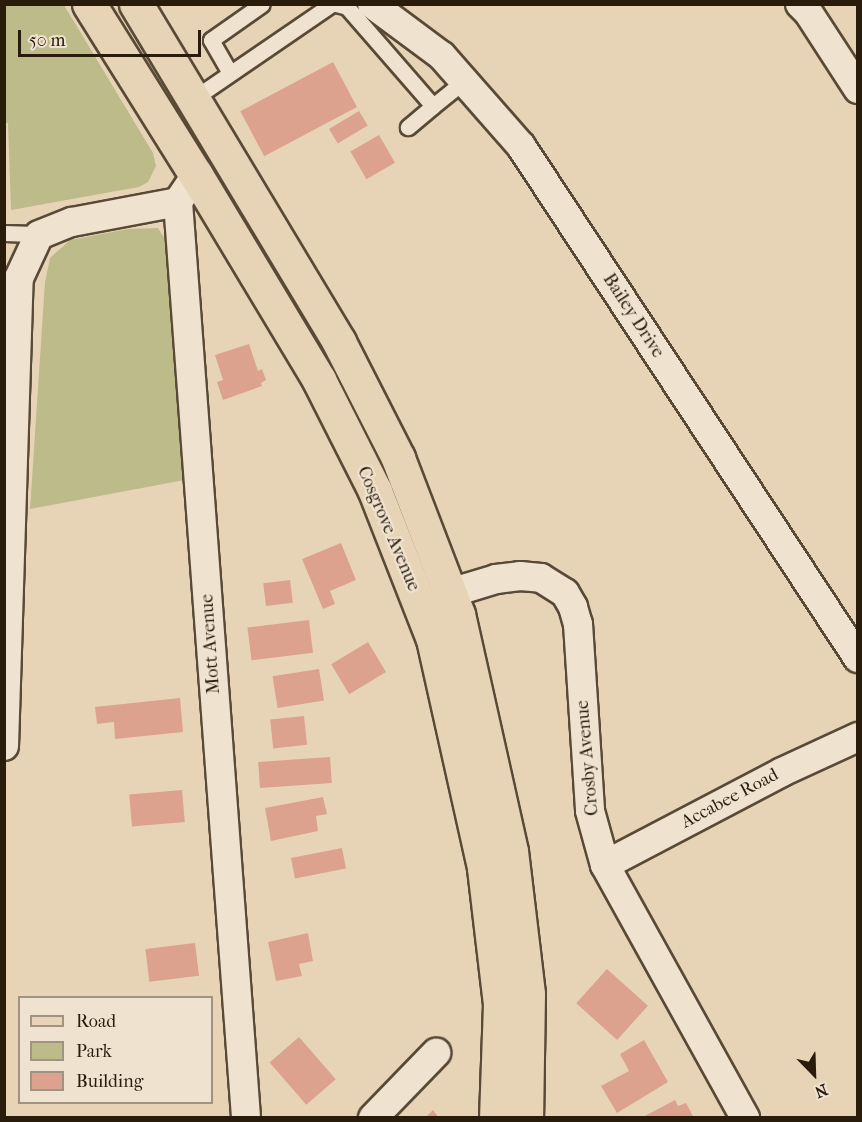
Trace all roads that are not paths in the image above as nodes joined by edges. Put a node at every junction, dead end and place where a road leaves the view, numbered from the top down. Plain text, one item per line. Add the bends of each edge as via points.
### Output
1 (89, 4) edge
2 (136, 4) edge
3 (262, 4) edge
4 (334, 4) edge
5 (372, 4) edge
6 (800, 4) edge
7 (230, 73) junction
8 (464, 81) junction
9 (858, 89) edge
10 (193, 99) junction
11 (433, 106) junction
12 (408, 127) dead end
13 (196, 175) junction
14 (178, 202) junction
15 (4, 233) edge
16 (41, 234) junction
17 (8, 556) edge
18 (450, 593) junction
19 (858, 658) edge
20 (858, 737) edge
21 (4, 746) edge
22 (605, 865) junction
23 (436, 1053) dead end
24 (246, 1118) edge
25 (373, 1118) edge
26 (496, 1118) edge
27 (526, 1118) edge
28 (745, 1118) edge

1 - 13 main road, Cosgrove Avenue
2 - 10 main road, Cosgrove Avenue
3 - 7 lane via 211,40
4 - 7 lane
4 - 11 lane via 347,7
5 - 8 street, Bailey Drive via 442,56
6 - 9 street
7 - 10 lane
8 - 11 lane
8 - 19 street, Bailey Drive via 521,146
10 - 18 main road, Cosgrove Avenue via 339,342 398,458
11 - 12 lane
13 - 14 street
13 - 26 main road, Cosgrove Avenue via 319,380 375,491 433,639 484,868 500,1004
14 - 16 street via 72,222
14 - 24 street, Mott Avenue
15 - 16 lane
16 - 17 street via 19,278
17 - 21 street
18 - 22 street, Crosby Avenue via 496,579 541,578 565,593 573,607 578,624 590,811
18 - 27 main road, Cosgrove Avenue via 512,850 528,994
20 - 22 street, Accabee Road
22 - 28 street, Crosby Avenue
23 - 25 street

